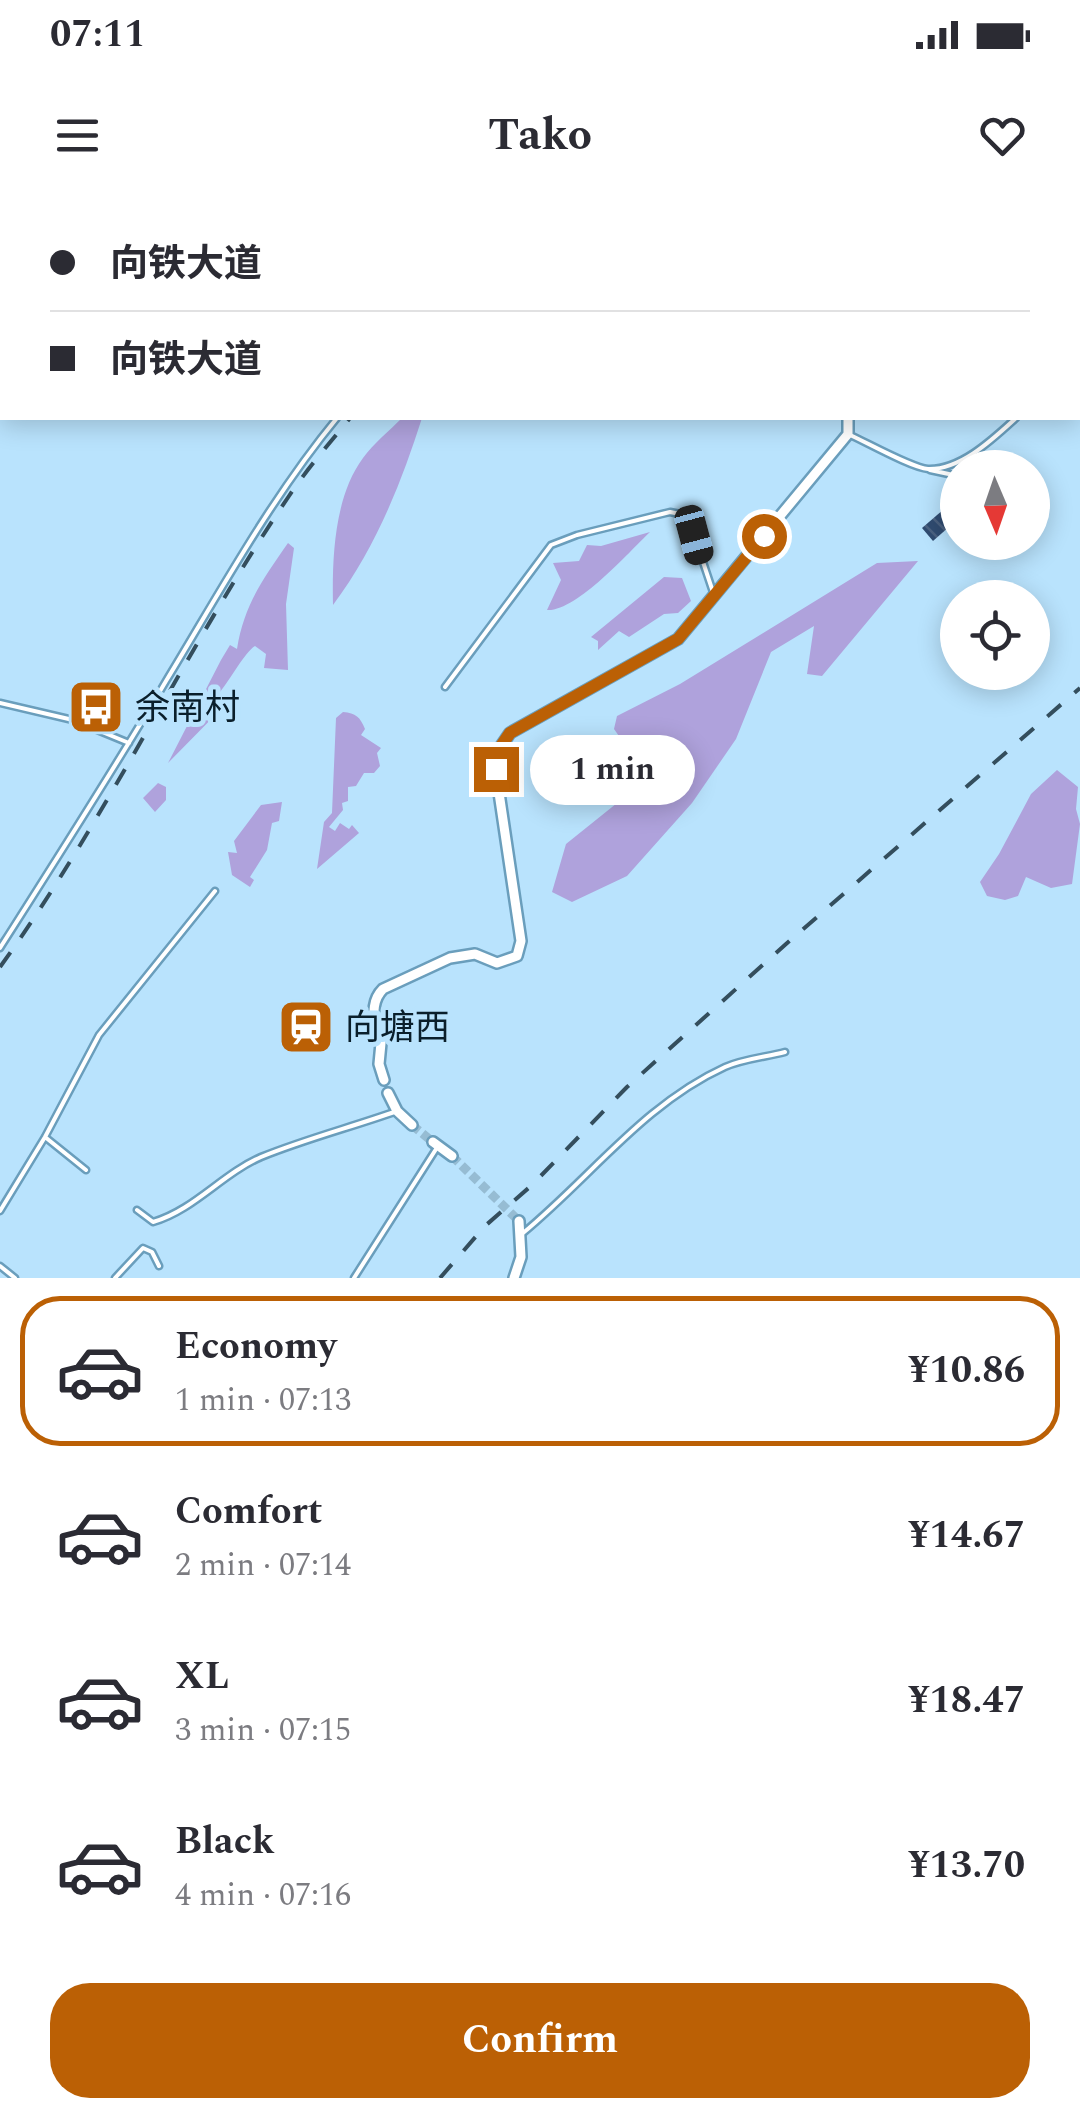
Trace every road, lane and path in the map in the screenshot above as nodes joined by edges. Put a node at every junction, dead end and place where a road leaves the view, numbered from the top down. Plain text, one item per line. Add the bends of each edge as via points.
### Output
1 (335, 420) edge
2 (848, 420) edge
3 (1014, 420) edge
4 (848, 434) junction
5 (926, 469) junction
6 (940, 472) edge
7 (714, 595) junction
8 (445, 687) dead end
9 (0, 703) edge
10 (130, 743) junction
11 (496, 769) dead end
12 (498, 786) dead end
13 (216, 892) dead end
14 (0, 948) edge
15 (375, 1031) dead end
16 (381, 1044) dead end
17 (785, 1052) dead end
18 (384, 1080) dead end
19 (388, 1094) dead end
20 (397, 1112) junction
21 (412, 1126) tunnel mouth
22 (45, 1137) junction
23 (435, 1144) joint
24 (452, 1156) tunnel mouth
25 (86, 1170) dead end
26 (137, 1210) dead end
27 (0, 1211) edge
28 (520, 1221) dead end
29 (520, 1236) junction
30 (0, 1266) edge
31 (160, 1266) dead end
32 (15, 1278) edge
33 (115, 1278) edge
34 (354, 1278) edge
35 (514, 1278) edge

1 - 10 lane via 234,569
2 - 4 street
3 - 5 lane via 966,458
4 - 5 lane
4 - 7 street
5 - 6 lane
7 - 8 lane via 680,514 576,535 550,545
7 - 11 street via 678,639 510,733 495,755
9 - 10 lane via 73,720
10 - 14 lane
12 - 15 street via 521,941 517,956 496,963 475,954 450,958 382,989
13 - 22 lane via 98,1034
16 - 18 street
17 - 29 lane via 728,1065 689,1086 637,1125
19 - 20 street
20 - 21 street
20 - 26 lane via 261,1158 176,1215 154,1222
22 - 25 lane
22 - 27 lane
23 - 24 street
23 - 34 lane
28 - 29 street
29 - 35 street
30 - 32 lane
31 - 33 lane via 143,1248

